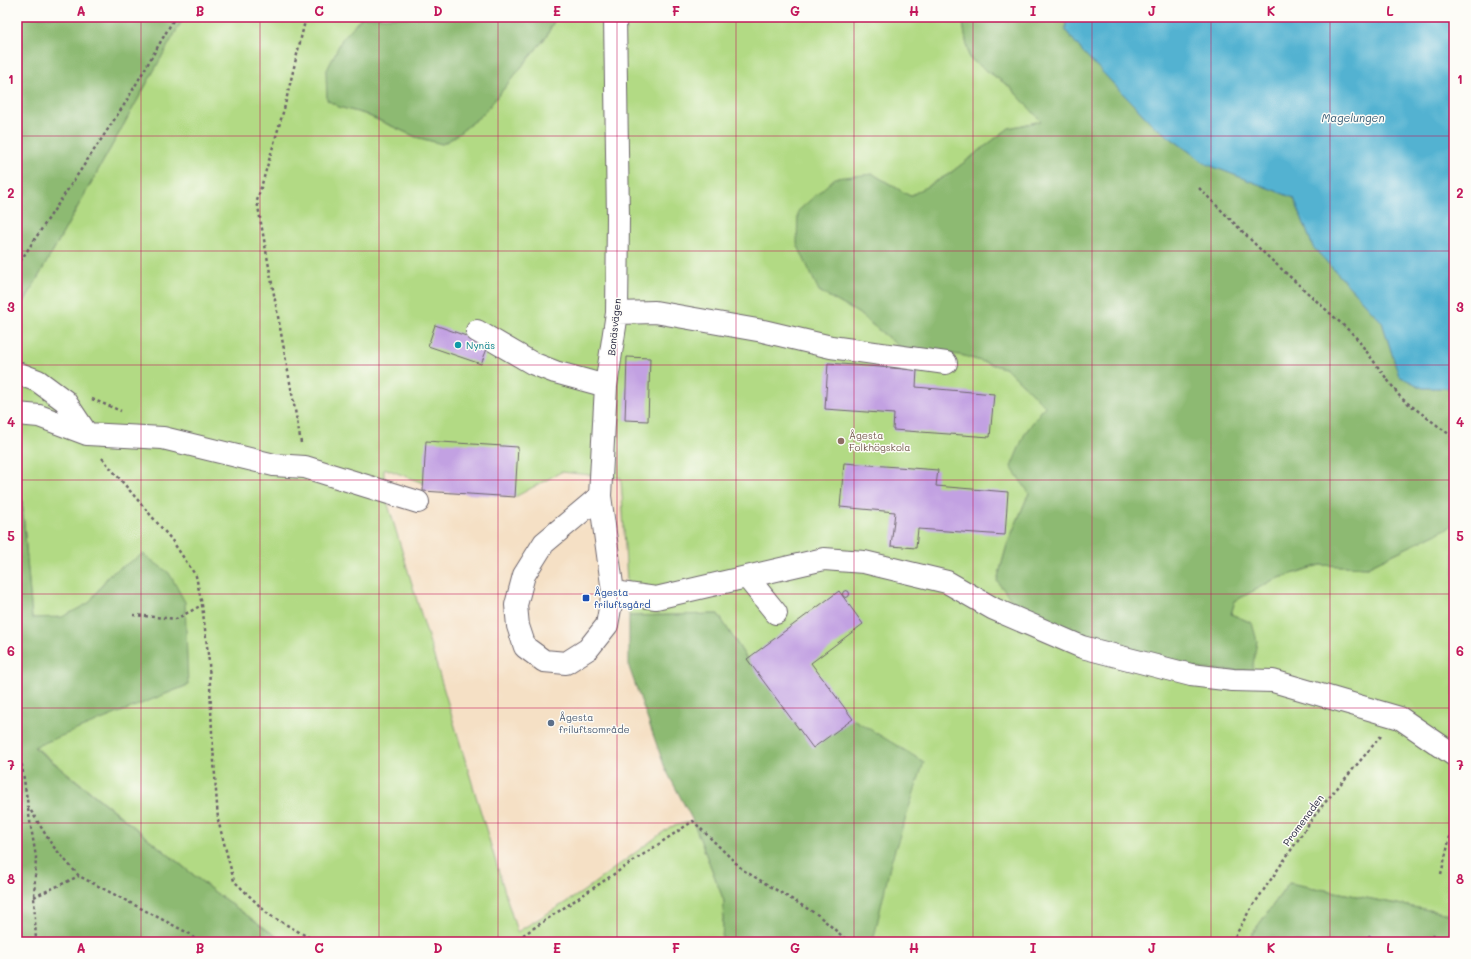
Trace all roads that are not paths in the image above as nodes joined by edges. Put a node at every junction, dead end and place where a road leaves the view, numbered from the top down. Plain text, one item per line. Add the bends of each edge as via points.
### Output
1 (616, 17) edge
2 (617, 313) junction
3 (477, 331) dead end
4 (946, 363) dead end
5 (17, 373) edge
6 (606, 386) junction
7 (17, 414) edge
8 (87, 434) junction
9 (600, 496) junction
10 (418, 502) dead end
11 (747, 577) junction
12 (613, 592) junction
13 (776, 613) dead end
14 (1454, 755) edge

1 - 2 street, Bonäsvägen
2 - 4 street via 655,312 763,331 831,347
2 - 6 street, Bonäsvägen
3 - 6 street via 532,363
5 - 8 street via 38,381 65,402
6 - 9 street, Bonäsvägen
7 - 8 street via 39,416
8 - 10 street via 164,438 274,465 305,467
9 - 12 street, Bonäsvägen
9 - 12 street, Bonäsvägen via 544,543 524,575 516,605 518,626 525,647 544,661 566,663 588,648 606,625
11 - 12 street via 656,598
11 - 13 street
11 - 14 street via 824,559 864,562 947,582 994,609 1082,648 1191,675 1273,681 1400,718

